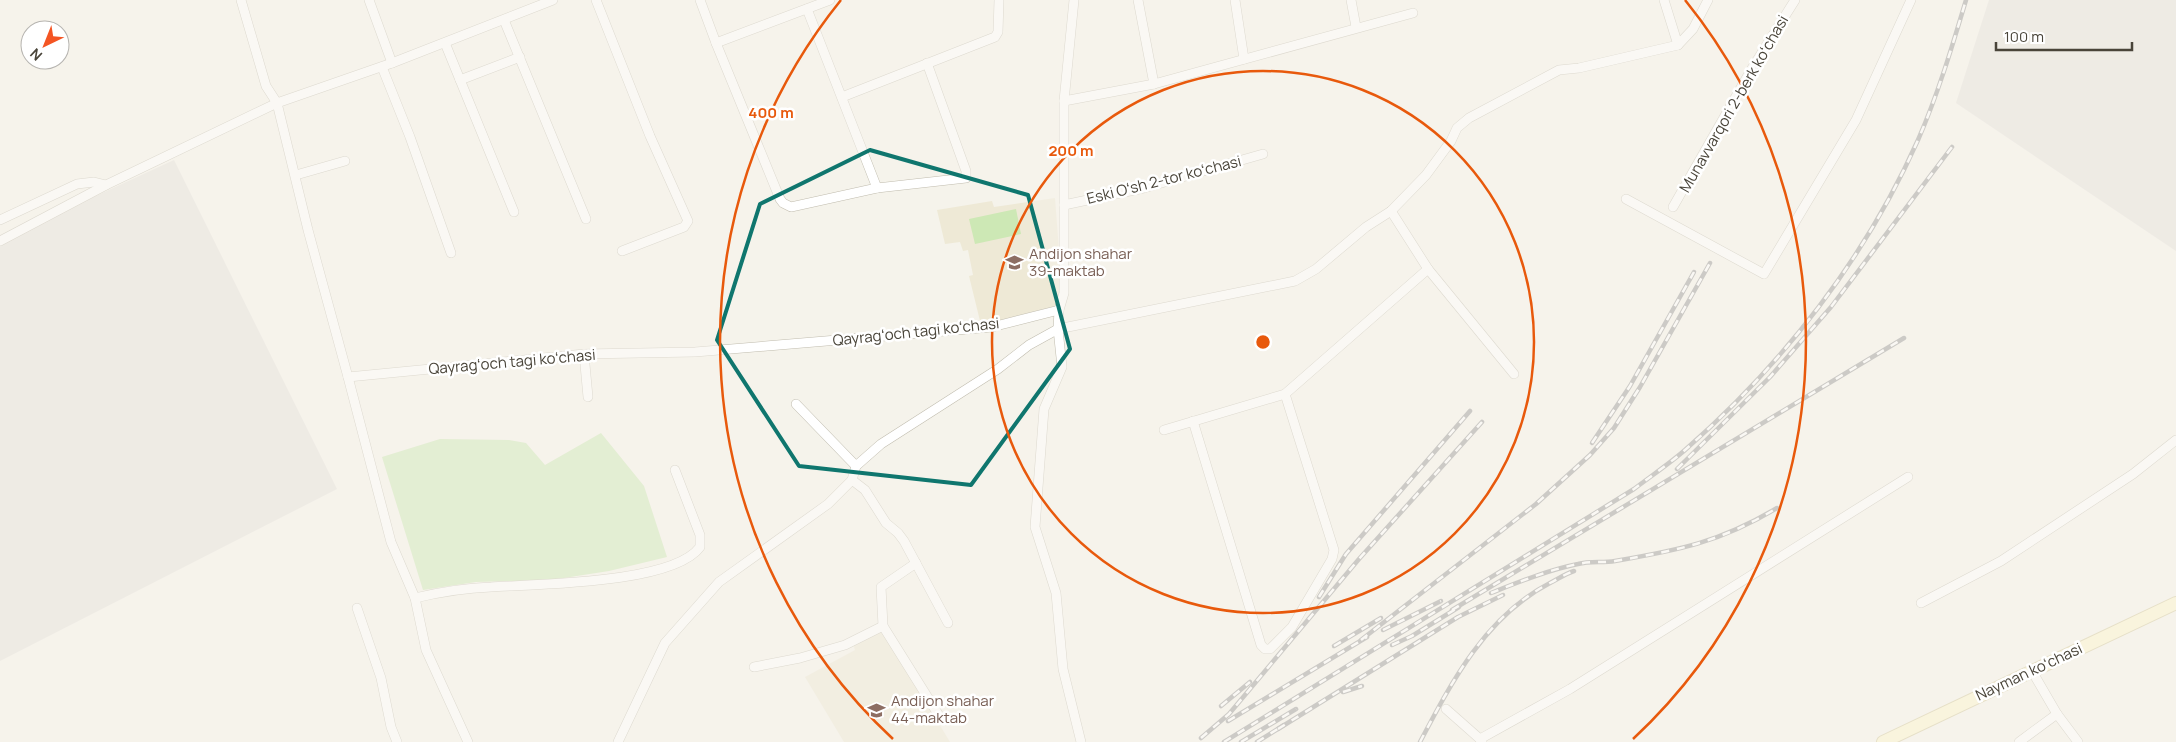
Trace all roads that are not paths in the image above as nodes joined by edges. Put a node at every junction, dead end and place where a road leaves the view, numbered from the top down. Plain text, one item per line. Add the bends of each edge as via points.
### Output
1 (241, 0) edge
2 (369, 0) edge
3 (553, 0) edge
4 (596, 0) edge
5 (700, 0) edge
6 (830, 0) edge
7 (999, 0) edge
8 (1074, 0) edge
9 (1138, 0) edge
10 (1235, 0) edge
11 (1351, 0) edge
12 (1664, 0) edge
13 (1708, 0) edge
14 (1795, 0) edge
15 (1911, 0) edge
16 (807, 9) junction
17 (1413, 13) dead end
18 (504, 20) junction
19 (1356, 27) junction
20 (445, 43) junction
21 (716, 43) junction
22 (1678, 45) junction
23 (520, 57) junction
24 (1244, 60) junction
25 (392, 63) junction
26 (928, 63) junction
27 (382, 67) junction
28 (460, 80) junction
29 (1154, 84) junction
30 (842, 97) junction
31 (1064, 102) junction
32 (277, 103) junction
33 (1263, 154) dead end
34 (345, 161) dead end
35 (296, 175) junction
36 (106, 185) junction
37 (877, 188) junction
38 (1626, 199) dead end
39 (1064, 205) junction
40 (1673, 208) dead end
41 (1391, 211) junction
42 (514, 212) dead end
43 (586, 219) dead end
44 (0, 220) edge
45 (0, 241) edge
46 (622, 251) dead end
47 (451, 253) dead end
48 (1428, 269) junction
49 (1059, 310) junction
50 (1058, 329) junction
51 (584, 354) junction
52 (1514, 374) dead end
53 (348, 377) junction
54 (1285, 394) junction
55 (588, 397) dead end
56 (796, 404) dead end
57 (1193, 421) junction
58 (1164, 430) dead end
59 (2176, 440) edge
60 (856, 466) junction
61 (675, 470) dead end
62 (1908, 478) dead end
63 (852, 480) junction
64 (916, 563) junction
65 (415, 598) junction
66 (1921, 603) dead end
67 (2176, 603) edge
68 (356, 608) dead end
69 (948, 623) dead end
70 (883, 626) junction
71 (754, 667) dead end
72 (2032, 671) junction
73 (1446, 709) dead end
74 (938, 714) dead end
75 (2057, 714) junction
76 (1481, 740) edge
77 (397, 742) edge
78 (468, 742) edge
79 (618, 742) edge
80 (1081, 742) edge
81 (1882, 742) edge
82 (2020, 742) edge
83 (2078, 742) edge

1 - 32 street via 266,86
2 - 25 street
3 - 18 street
4 - 46 street via 688,221 684,227
5 - 21 street
6 - 16 street
7 - 26 street via 995,37
8 - 31 street
9 - 29 street
10 - 24 street
11 - 19 street
12 - 22 street
13 - 22 street via 1693,29
14 - 40 street, Munavvarqori 2-berk koʻchasi via 1751,70
15 - 38 street via 1856,120 1764,274
16 - 21 street
16 - 30 street
17 - 19 street
18 - 20 street
18 - 23 street
19 - 24 street
20 - 25 street
20 - 28 street
21 - 37 street via 783,204 791,207
22 - 41 street via 1558,70 1470,118 1457,128 1426,175
23 - 28 street
23 - 43 street
24 - 29 street
25 - 27 street
26 - 30 street
26 - 37 street via 966,178
27 - 32 street
27 - 47 street
28 - 42 street
29 - 31 street
30 - 37 street
31 - 39 street
32 - 35 street
32 - 36 street
33 - 39 street, Eski Oʻsh 2-tor koʻchasi via 1144,188
34 - 35 street
35 - 53 street
36 - 44 street via 94,182 77,184
36 - 45 street
39 - 49 street via 1064,294
41 - 48 street
41 - 50 street via 1366,226 1316,269 1295,281
48 - 52 street
48 - 54 street
49 - 50 street
49 - 51 street, Qayragʻoch tagi koʻchasi via 992,327 695,352
50 - 60 street via 892,437
50 - 80 street via 1062,367 1044,408 1035,527 1056,593 1063,669
51 - 53 street, Qayragʻoch tagi koʻchasi
51 - 55 street
53 - 65 street via 390,542
54 - 57 street
54 - 57 street via 1334,550 1332,559 1292,627 1270,649 1261,645
56 - 60 street
57 - 58 street
59 - 66 street via 2133,474 2001,561
60 - 63 street
61 - 65 street via 700,535 700,547 689,558 640,575 550,585 488,587
62 - 76 street via 1570,689
63 - 64 street via 865,490
63 - 79 street via 828,504 719,582 665,643
64 - 69 street
64 - 70 street via 881,587
65 - 78 street via 426,650
67 - 72 main road, Nayman koʻchasi
68 - 77 street via 381,678
70 - 71 street via 845,645
70 - 74 street
72 - 75 street
72 - 81 main road, Nayman koʻchasi
73 - 76 street
75 - 82 street
75 - 83 street

